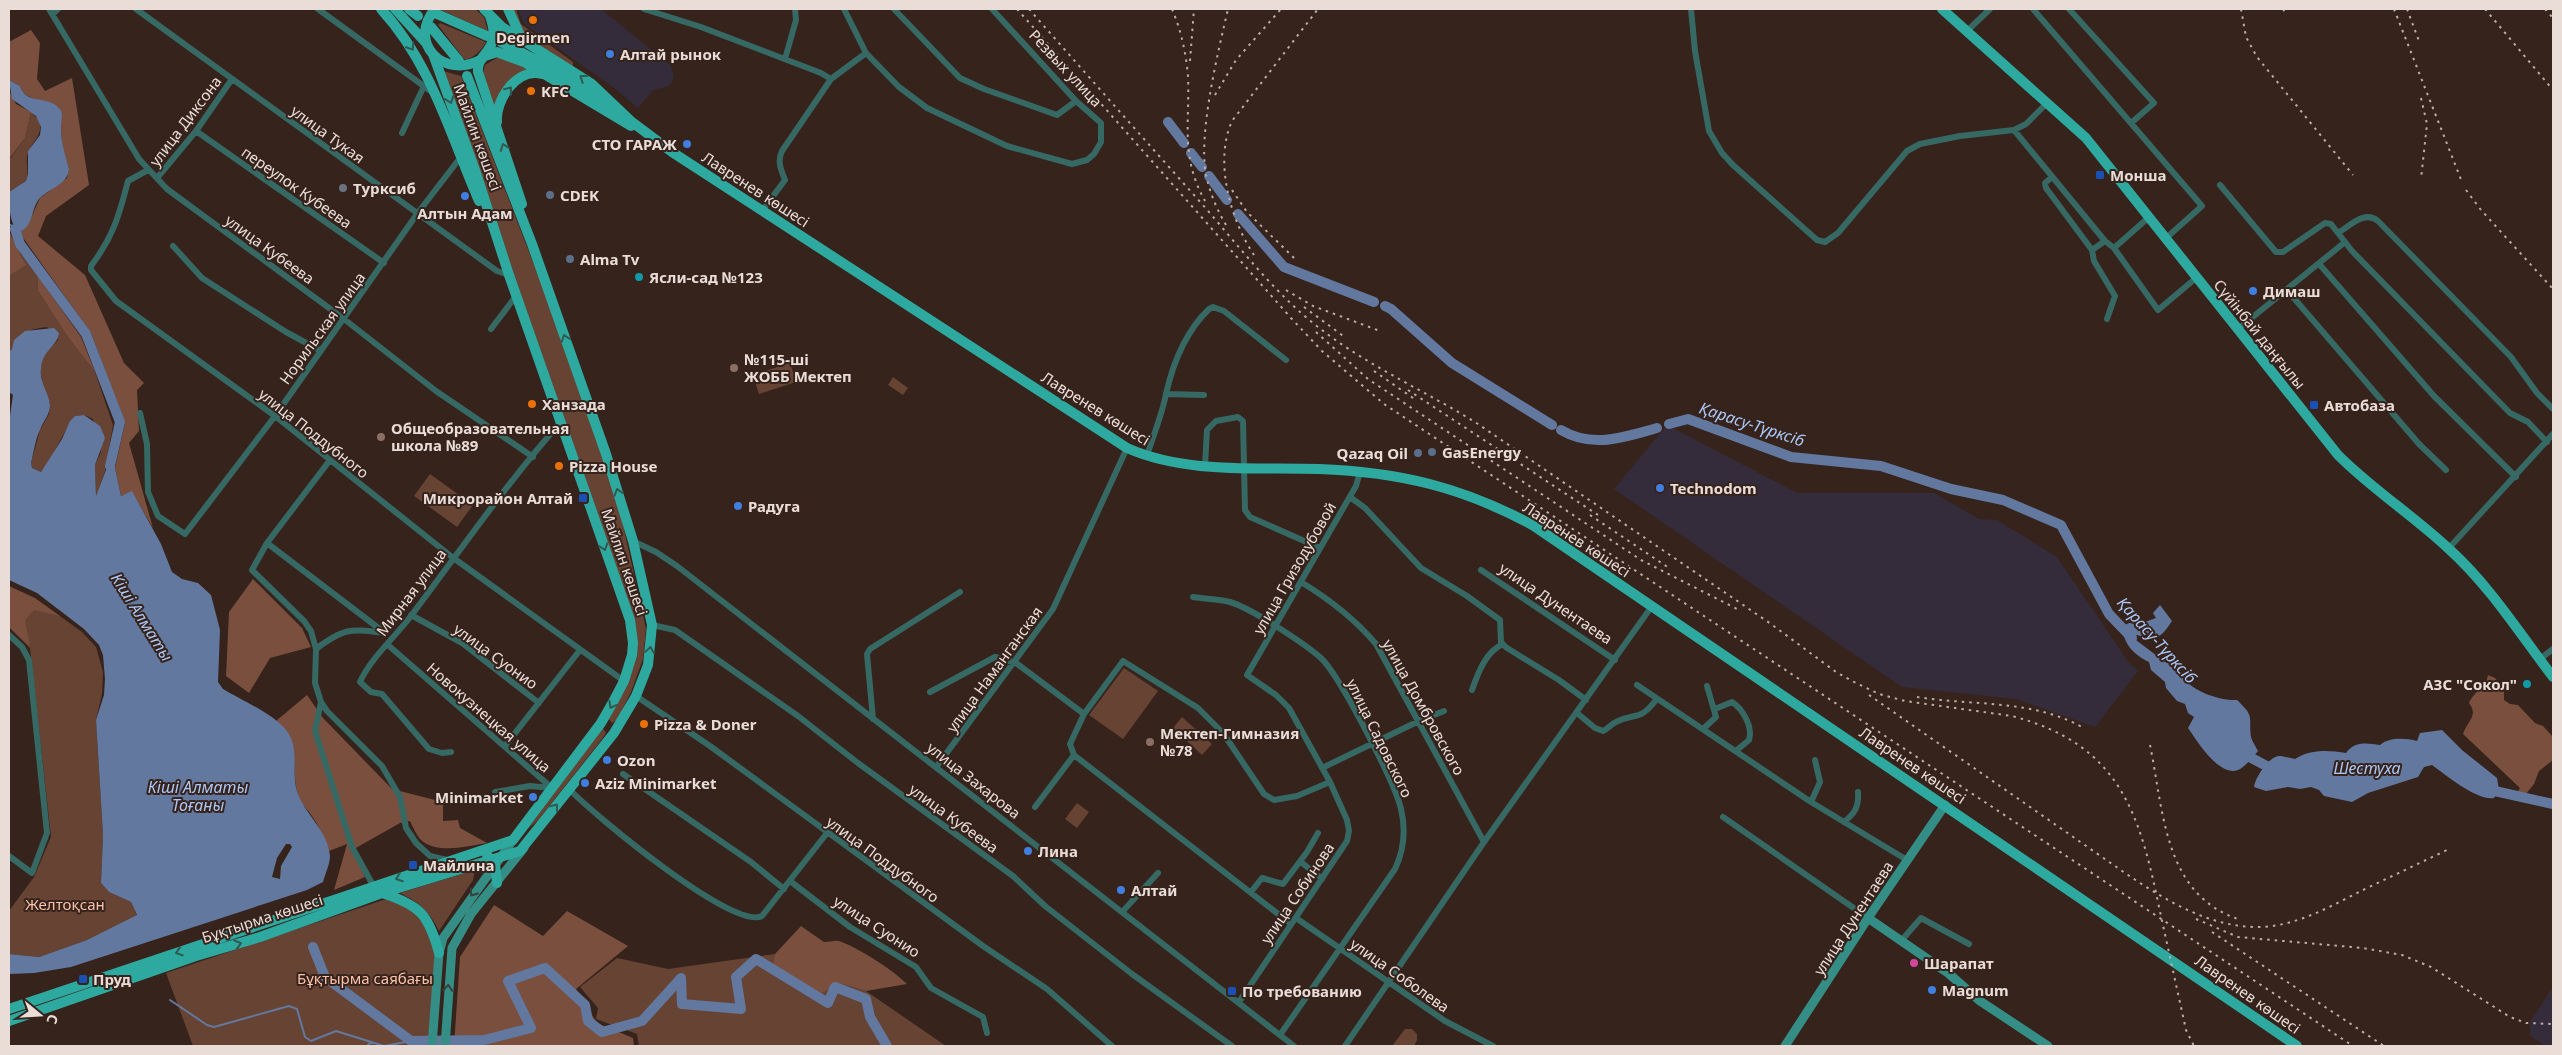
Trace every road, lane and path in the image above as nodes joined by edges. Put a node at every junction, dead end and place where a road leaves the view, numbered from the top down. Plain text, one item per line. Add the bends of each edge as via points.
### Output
1 (58, 9) edge
2 (136, 9) edge
3 (318, 9) edge
4 (380, 9) edge
5 (395, 9) edge
6 (409, 9) edge
7 (508, 9) edge
8 (644, 9) edge
9 (796, 9) edge
10 (844, 9) edge
11 (894, 9) edge
12 (992, 9) edge
13 (1691, 9) edge
14 (1942, 9) edge
15 (1990, 9) edge
16 (2033, 9) edge
17 (2069, 9) edge
18 (51, 11) edge
19 (436, 12) edge
20 (487, 12) edge
21 (418, 16) dead end
22 (431, 27) dead end
23 (1967, 31) junction
24 (487, 36) dead end
25 (522, 38) junction
26 (501, 42) dead end
27 (427, 43) junction
28 (866, 53) junction
29 (433, 54) junction
30 (483, 58) junction
31 (785, 59) junction
32 (459, 61) dead end
33 (468, 70) junction
34 (545, 74) junction
35 (232, 79) junction
36 (831, 79) junction
37 (424, 86) junction
38 (436, 94) junction
39 (1076, 101) junction
40 (2048, 102) junction
41 (632, 122) junction
42 (2131, 123) junction
43 (497, 128) junction
44 (2014, 130) junction
45 (196, 131) junction
46 (402, 133) dead end
47 (652, 137) junction
48 (460, 158) junction
49 (148, 170) junction
50 (2052, 177) junction
51 (157, 178) junction
52 (2220, 185) dead end
53 (762, 211) junction
54 (417, 214) junction
55 (2148, 218) junction
56 (2338, 233) junction
57 (2165, 239) junction
58 (2105, 241) junction
59 (2345, 242) junction
60 (532, 244) junction
61 (173, 246) dead end
62 (2114, 248) junction
63 (2092, 250) junction
64 (502, 253) junction
65 (384, 263) junction
66 (2320, 264) junction
67 (508, 275) junction
68 (2196, 278) junction
69 (2287, 290) junction
70 (516, 296) junction
71 (344, 319) junction
72 (2107, 319) dead end
73 (491, 329) dead end
74 (2238, 329) junction
75 (321, 351) junction
76 (1286, 360) dead end
77 (1166, 394) junction
78 (1204, 395) dead end
79 (2553, 410) edge
80 (140, 413) dead end
81 (274, 416) junction
82 (560, 423) junction
83 (2553, 434) edge
84 (2547, 442) junction
85 (1127, 448) junction
86 (1147, 456) junction
87 (533, 457) junction
88 (330, 460) junction
89 (1205, 466) junction
90 (1245, 467) junction
91 (2446, 470) dead end
92 (1360, 472) junction
93 (2516, 477) junction
94 (1350, 497) junction
95 (633, 541) junction
96 (267, 543) junction
97 (1320, 548) junction
98 (2448, 548) junction
99 (452, 557) junction
100 (1481, 570) dead end
101 (1300, 582) junction
102 (960, 592) dead end
103 (1193, 597) dead end
104 (1652, 606) junction
105 (411, 615) junction
106 (652, 625) junction
107 (1274, 626) junction
108 (385, 634) junction
109 (9, 635) edge
110 (394, 636) junction
111 (1503, 644) junction
112 (388, 645) junction
113 (316, 649) junction
114 (2553, 649) edge
115 (580, 650) junction
116 (2540, 659) junction
117 (1615, 660) junction
118 (1016, 663) junction
119 (1247, 675) joint
120 (2553, 677) edge
121 (624, 681) junction
122 (1637, 685) dead end
123 (1706, 686) dead end
124 (1472, 690) dead end
125 (930, 692) dead end
126 (636, 696) junction
127 (1586, 700) junction
128 (1656, 700) junction
129 (321, 702) junction
130 (539, 703) junction
131 (1715, 708) junction
132 (1444, 711) dead end
133 (1577, 713) junction
134 (1084, 714) junction
135 (873, 719) junction
136 (1419, 721) junction
137 (601, 723) junction
138 (1703, 729) junction
139 (614, 733) junction
140 (1371, 744) junction
141 (505, 746) junction
142 (1737, 750) junction
143 (451, 752) dead end
144 (1074, 754) junction
145 (1815, 760) dead end
146 (937, 766) junction
147 (1322, 768) junction
148 (623, 774) dead end
149 (1330, 782) junction
150 (552, 788) junction
151 (569, 789) junction
152 (495, 792) dead end
153 (1858, 792) dead end
154 (1812, 802) junction
155 (1945, 805) junction
156 (1035, 807) dead end
157 (1723, 817) dead end
158 (1844, 822) junction
159 (827, 833) junction
160 (1318, 833) dead end
161 (513, 840) junction
162 (1484, 842) junction
163 (526, 846) junction
164 (480, 851) junction
165 (9, 856) edge
166 (496, 859) junction
167 (447, 860) junction
168 (1907, 860) junction
169 (1301, 862) junction
170 (1158, 873) dead end
171 (1322, 879) junction
172 (790, 881) junction
173 (497, 883) junction
174 (784, 889) junction
175 (378, 890) junction
176 (1251, 892) junction
177 (1123, 912) junction
178 (1296, 918) junction
179 (1868, 918) junction
180 (1291, 924) junction
181 (1901, 941) junction
182 (1969, 944) dead end
183 (1341, 949) junction
184 (439, 953) junction
185 (1388, 983) junction
186 (1239, 1002) junction
187 (9, 1009) edge
188 (9, 1020) edge
189 (987, 1033) dead end
190 (1280, 1035) junction
191 (432, 1046) edge
192 (445, 1046) edge
193 (1112, 1046) edge
194 (1232, 1046) edge
195 (1294, 1046) edge
196 (1345, 1046) edge
197 (1493, 1046) edge
198 (1785, 1046) edge
199 (2048, 1046) edge
200 (2298, 1046) edge

1 - 18 street
2 - 35 street, улица Тукая
3 - 37 street
4 -> 38 main road via 414,51
5 - 27 main road
6 - 21 main road
7 - 25 main road
8 - 31 street
9 - 31 street
10 - 28 street
11 - 39 street via 960,78 1057,115
12 - 39 street, Резвых улица
13 - 44 street via 1709,131 1733,165 1817,240 1825,242 1838,234 1907,151 1920,144 1960,136
14 - 23 main road, Сүйінбай даңғылы
15 - 23 street
16 - 42 street
17 - 42 street via 2154,104
18 - 49 street, улица Кубеева
19 - 24 main road
19 - 27 main road via 426,24
20 - 25 main road, Лавренев көшесі
20 - 30 main road via 494,32
22 - 32 main road, Майлин көшесі
23 - 40 main road, Сүйінбай даңғылы
41 -> 25 main road, Лавренев көшесі via 592,84
26 - 41 main road via 554,70
27 - 29 main road, Майлин көшесі
28 - 36 street
28 - 39 street, Резвых улица via 899,87 927,108 1007,146 1072,164 1087,160 1101,142 1101,123
29 - 33 main road via 453,66
29 -> 64 main road, Майлин көшесі
30 - 33 main road
30 - 34 main road, Лавренев көшесі via 497,52 506,54
30 - 43 main road via 478,72
31 - 36 street
33 - 60 main road, Майлин көшесі
43 -> 34 main road via 498,109 511,87 528,74
34 - 47 main road, Лавренев көшесі via 604,112
35 - 45 street, улица Диксона
35 - 54 street, улица Тукая
36 - 53 street via 779,157 785,180
37 - 38 street
37 - 46 street
38 - 48 main road
40 - 44 street via 2026,124
40 - 55 main road, Сүйінбай даңғылы via 2086,138
41 - 47 main road, Лавренев көшесі
42 - 57 street via 2202,206
60 -> 43 main road
44 - 50 street
45 - 51 street, улица Диксона
45 - 65 street, переулок Кубеева
47 - 53 main road, Лавренев көшесі
48 - 54 street, Норильская улица
48 - 64 main road
49 - 51 street, улица Кубеева
49 - 81 street, улица Поддубного via 128,181 115,226 91,270 116,301
50 - 58 street
50 - 63 street via 2044,186
51 - 71 street, улица Кубеева via 167,189
52 - 56 street via 2276,252 2283,252 2325,223 2331,224
53 - 85 main road, Лавренев көшесі
54 - 65 street, Норильская улица
54 - 67 street, улица Тукая via 497,271
55 - 57 main road, Сүйінбай даңғылы
55 - 62 street
56 - 59 street
56 - 79 street via 2366,216 2372,216 2511,357
57 - 68 main road, Сүйінбай даңғылы
58 - 62 street
58 - 63 street
59 - 66 street
59 - 84 street via 2510,413 2528,422
95 -> 60 main road, Майлин көшесі
61 - 75 street via 202,278
62 - 68 street via 2158,310
63 - 72 street via 2094,261 2115,296
64 - 67 main road, Майлин көшесі
65 - 71 street, Норильская улица
66 - 69 street
66 - 93 street via 2434,396
67 - 70 main road, Майлин көшесі
68 - 74 main road, Сүйінбай даңғылы
69 - 74 street
69 - 91 street via 2418,444
70 - 73 street
70 - 82 main road, Майлин көшесі
71 - 75 street, Норильская улица
71 - 87 street, улица Кубеева via 436,391
74 - 98 main road, Сүйінбай даңғылы via 2338,455 2374,489
75 - 81 street, Норильская улица
76 - 77 street via 1224,311 1213,307 1202,315 1186,339 1172,365
77 - 78 street
77 - 86 street
80 - 81 street, Норильская улица via 147,444 148,492 158,516 184,534
81 - 88 street, улица Поддубного
82 - 87 street, Мирная улица
82 -> 121 main road, Майлин көшесі via 632,632 632,655
83 - 84 street
84 - 93 street
85 - 86 main road, Лавренев көшесі
85 - 118 street, улица Наманганская via 1053,610
86 - 89 main road, Лавренев көшесі
87 - 99 street, Мирная улица
88 - 96 street
88 - 99 street, улица Поддубного
89 - 90 main road, Лавренев көшесі
89 - 90 street via 1207,430 1216,421 1238,417 1243,421
90 - 92 main road, Лавренев көшесі
90 - 97 street via 1245,510 1250,517
92 - 94 street, улица Гризодубовой
92 - 104 main road, Лавренев көшесі via 1429,482 1506,511 1534,526
93 - 98 street
94 - 97 street, улица Гризодубовой
94 - 111 street via 1365,508 1421,568 1500,620
95 - 106 main road, Майлин көшесі
95 - 135 street, улица Захарова via 676,566
96 - 108 street
96 - 113 street via 252,570 304,621
97 - 101 street, улица Гризодубовой
98 - 116 main road, Сүйінбай даңғылы via 2473,573
99 - 105 street, Мирная улица
99 - 115 street, улица Поддубного
100 - 117 street, улица Дунентаева
101 - 107 street, улица Гризодубовой
101 - 136 street, улица Домбровского via 1328,599 1376,644
102 - 135 street via 866,654
103 - 107 street, улица Садовского via 1232,603
104 - 117 street
104 - 155 main road, Лавренев көшесі
105 - 110 street, Мирная улица
105 - 130 street, улица Суонио via 462,643
126 -> 106 main road, Майлин көшесі via 648,665
106 - 194 street, улица Кубеева via 676,630 798,716 1013,876 1045,906 1132,974
107 - 119 street, улица Гризодубовой
107 - 140 street, улица Садовского via 1322,659
108 - 110 street
108 - 113 street via 352,630 334,635
109 - 165 street via 22,646 29,660 47,833 32,873
110 - 112 street, Мирная улица
111 - 124 street via 1495,647 1480,669
111 - 127 street
112 - 141 street, Новокузнецкая улица
112 - 143 street, Мирная улица via 365,670 360,682 371,692 382,694 429,749
113 - 129 street via 314,683
114 - 116 street
115 - 121 street, улица Поддубного
115 - 130 street
116 - 120 main road, Сүйінбай даңғылы
117 - 127 street
118 - 125 street via 992,658
118 - 134 street
118 - 146 street, улица Наманганская
119 - 147 street, улица Собинова via 1290,708
121 -> 137 main road, Майлин көшесі
122 - 128 street
123 - 131 street
126 - 139 main road, Майлин көшесі
126 - 159 street, улица Поддубного via 702,740
127 - 133 street
128 - 133 street via 1647,712 1603,730 1595,728
128 - 138 street
129 - 167 street via 382,766 400,797 406,828 416,843 430,856
129 - 175 street via 315,731 352,847
130 - 141 street
131 - 138 street via 1716,717
131 - 142 street via 1732,702 1738,705 1749,725 1749,740
132 - 136 street
133 - 162 street
134 - 144 street via 1070,744
134 - 149 street via 1123,661 1198,708 1223,733 1264,794 1274,800 1297,796
135 - 146 street, улица Захарова
136 - 140 street
136 - 162 street, улица Домбровского
137 - 139 main road
137 - 150 main road, Майлин көшесі
138 - 142 street
139 - 151 main road, Майлин көшесі
140 - 147 street
140 - 183 street, улица Садовского via 1401,808 1403,844 1395,869
141 - 150 street, Новокузнецкая улица
142 - 154 street
144 - 156 street
144 - 176 street
145 - 154 street via 1820,782
146 - 177 street, улица Захарова
147 - 149 street, улица Собинова
148 - 174 street via 751,862
149 - 171 street, улица Собинова via 1349,831 1347,841
150 - 152 street, Новокузнецкая улица via 530,786
150 - 161 main road, Майлин көшесі
163 -> 151 main road, Майлин көшесі
151 - 174 street via 618,834 715,903 758,918
153 - 158 street via 1856,811
154 - 158 street
155 - 168 street, улица Дунентаева
155 - 200 main road, Лавренев көшесі
157 - 179 street
158 - 168 street
159 - 172 street
159 - 193 street, улица Поддубного via 1047,989
160 - 169 street
161 - 164 main road, Бұқтырма көшесі
161 - 166 street, Майлин көшесі
162 - 185 street
163 - 166 main road, Бұқтырма көшесі
163 - 173 street, Майлин көшесі
164 - 166 main road
164 - 167 main road, Бұқтырма көшесі
166 - 173 main road
166 - 175 main road, Бұқтырма көшесі
166 -> 184 street, Майлин көшесі via 454,919
167 -> 175 main road, Бұқтырма көшесі
168 - 179 street, улица Дунентаева
169 - 171 street
169 - 176 street via 1283,884 1262,878
170 - 177 street
171 - 178 street, улица Собинова
172 - 174 street
172 - 189 street, улица Суонио via 850,927 916,967 931,988 983,1017
192 -> 173 street, Майлин көшесі via 452,948 471,914
175 - 184 main road via 419,910 430,924
175 -> 187 main road, Бұқтырма көшесі
188 -> 175 main road, Бұқтырма көшесі via 252,940
176 - 180 street
177 - 186 street, улица Захарова
178 - 180 street, улица Собинова
178 - 183 street, улица Соболева
179 - 181 street
179 - 198 street, улица Дунентаева
180 - 186 street, улица Собинова
181 - 182 street via 1921,918
181 - 199 street via 1948,973 1980,1002
183 - 185 street, улица Соболева
183 - 190 street, улица Садовского
184 - 191 street, Майлин көшесі
185 - 196 street
185 - 197 street, улица Соболева via 1459,1030
186 - 190 street, улица Захарова
190 - 195 street, улица Захарова

